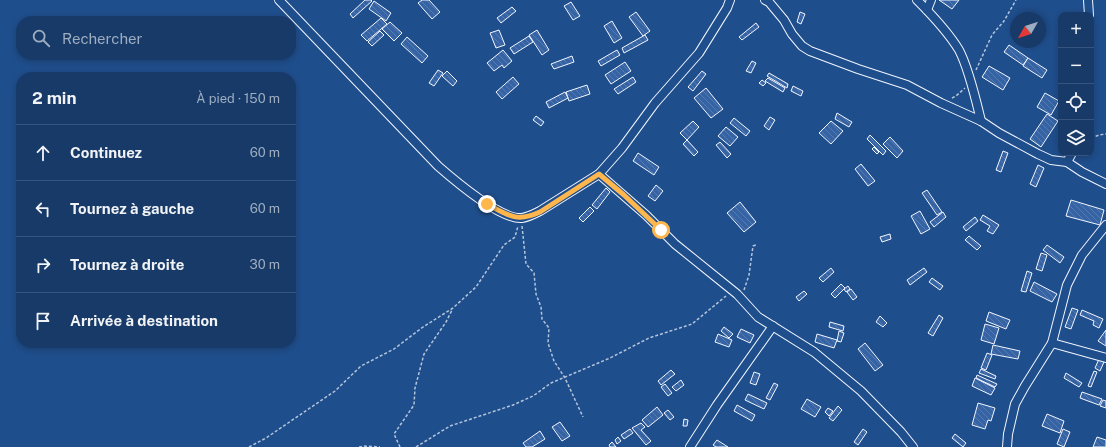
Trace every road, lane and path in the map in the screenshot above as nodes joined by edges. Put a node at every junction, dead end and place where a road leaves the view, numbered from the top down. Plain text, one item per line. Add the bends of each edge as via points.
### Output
1 (278, 0) edge
2 (730, 0) edge
3 (765, 0) edge
4 (917, 0) edge
5 (931, 0) edge
6 (1016, 0) edge
7 (1088, 0) edge
8 (927, 10) junction
9 (1089, 12) edge
10 (293, 16) edge
11 (296, 19) edge
12 (971, 82) junction
13 (941, 103) junction
14 (981, 121) junction
15 (1106, 134) edge
16 (1094, 137) edge
17 (1070, 156) edge
18 (1067, 162) junction
19 (599, 174) junction
20 (1106, 184) edge
21 (521, 218) junction
22 (1106, 225) edge
23 (756, 245) dead end
24 (737, 294) junction
25 (453, 308) junction
26 (773, 326) junction
27 (1052, 343) junction
28 (1106, 358) edge
29 (565, 378) junction
30 (583, 417) dead end
31 (249, 447) edge
32 (359, 447) edge
33 (380, 447) edge
34 (400, 447) edge
35 (416, 447) edge
36 (690, 447) edge
37 (913, 447) edge
38 (1007, 447) edge

1 - 10 street
2 - 19 street via 699,53 655,103
3 - 13 street via 784,20 802,46 810,51 907,86
4 - 8 street
5 - 8 street
6 - 12 path via 992,35
7 - 9 street
8 - 12 street via 959,51
11 - 21 street via 438,166 465,190 505,214
12 - 13 path via 956,96
12 - 14 street
13 - 14 street
14 - 18 street via 1038,154 1051,160
15 - 16 path
17 - 18 street
18 - 20 street
19 - 21 street via 540,212
19 - 24 street via 675,244
21 - 25 path via 515,237 504,245 476,287
21 - 29 path via 526,264 534,273 536,294 542,319 549,328 548,343 554,361
22 - 27 street via 1082,255 1067,285
23 - 24 path via 753,246 749,276 743,294
24 - 26 street via 758,317
24 - 29 path via 725,296 692,324 649,338
25 - 31 path via 423,326 394,349 361,366 335,391
25 - 34 path via 424,354 415,388 414,406 394,434
26 - 36 street
26 - 37 street via 814,352 861,391
27 - 28 street
27 - 38 street via 1015,404
29 - 30 path
29 - 35 path via 551,383 520,402 450,426
32 - 33 path

